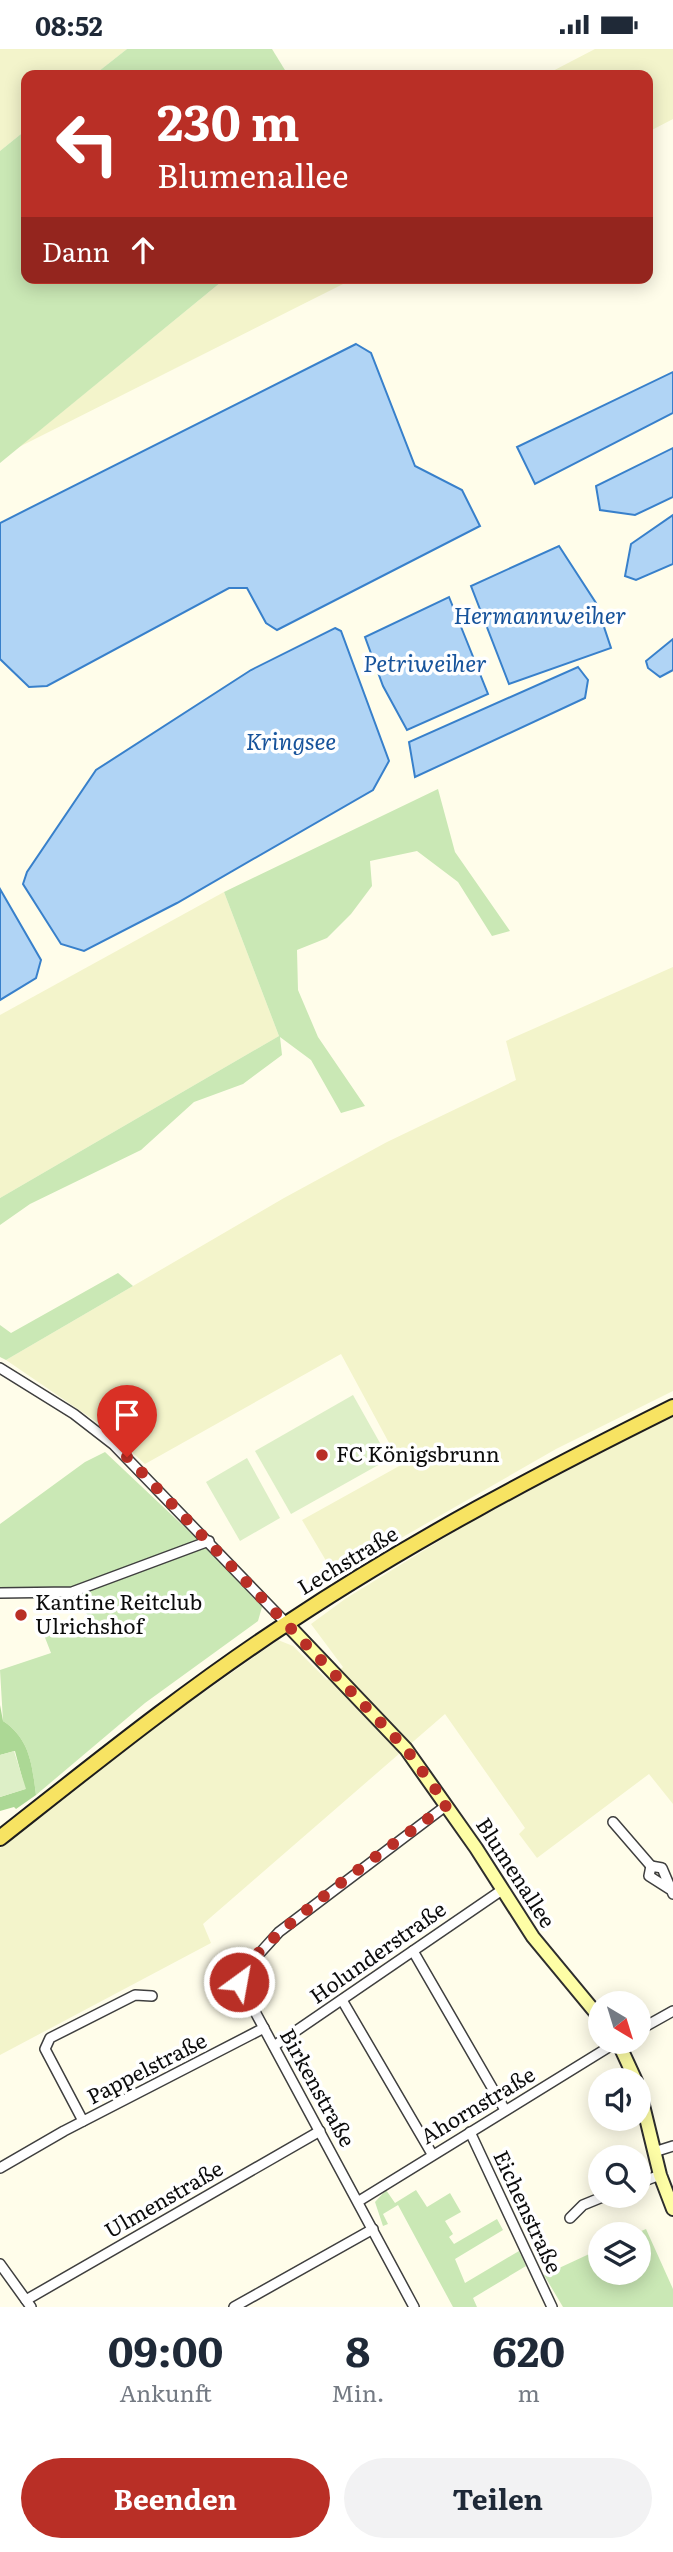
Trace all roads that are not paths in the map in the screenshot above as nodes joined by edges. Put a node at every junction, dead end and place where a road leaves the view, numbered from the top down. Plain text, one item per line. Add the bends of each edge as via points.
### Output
1 (0, 1368) edge
2 (673, 1407) edge
3 (209, 1541) junction
4 (0, 1593) edge
5 (286, 1623) junction
6 (447, 1805) junction
7 (613, 1822) dead end
8 (0, 1838) edge
9 (502, 1890) junction
10 (672, 1892) edge
11 (413, 1951) junction
12 (152, 1996) dead end
13 (342, 2000) junction
14 (588, 2003) edge
15 (673, 2011) edge
16 (651, 2023) edge
17 (264, 2028) junction
18 (274, 2046) junction
19 (596, 2055) edge
20 (505, 2110) junction
21 (83, 2121) junction
22 (320, 2131) junction
23 (649, 2131) edge
24 (470, 2132) junction
25 (673, 2146) edge
26 (654, 2152) junction
27 (432, 2154) junction
28 (0, 2168) edge
29 (660, 2175) junction
30 (651, 2178) edge
31 (359, 2201) junction
32 (588, 2203) edge
33 (673, 2209) edge
34 (570, 2218) dead end
35 (373, 2229) junction
36 (0, 2264) edge
37 (29, 2303) edge
38 (234, 2307) edge
39 (414, 2307) edge
40 (552, 2307) edge

1 - 3 street via 114,1445
2 - 5 main road, Lechstraße via 529,1479
3 - 4 street via 72,1592
3 - 5 street
5 - 6 street, Blumenallee via 406,1749
5 - 8 main road, Lechstraße
6 - 9 street, Blumenallee
6 - 17 street, Birkenstraße via 279,1932 248,1965 239,1982
7 - 10 street via 651,1866 662,1868
9 - 11 street, Holunderstraße
9 - 14 street, Blumenallee via 533,1937
11 - 13 street, Holunderstraße
11 - 20 street
12 - 21 street, Pappelstraße via 135,1995 50,2038 45,2049
13 - 18 street, Holunderstraße
13 - 27 street
15 - 16 street
17 - 18 street, Birkenstraße
17 - 21 street, Pappelstraße
18 - 22 street, Birkenstraße
19 - 20 street, Ahornstraße
20 - 24 street, Ahornstraße
21 - 28 street, Pappelstraße
22 - 31 street, Birkenstraße
22 - 37 street, Ulmenstraße
23 - 26 street
24 - 27 street, Ahornstraße
24 - 40 street, Eichenstraße
25 - 26 street
26 - 29 street
27 - 31 street, Ahornstraße
29 - 30 street
29 - 33 street
31 - 35 street, Birkenstraße
32 - 34 street
35 - 38 street
35 - 39 street, Birkenstraße
36 - 37 street

